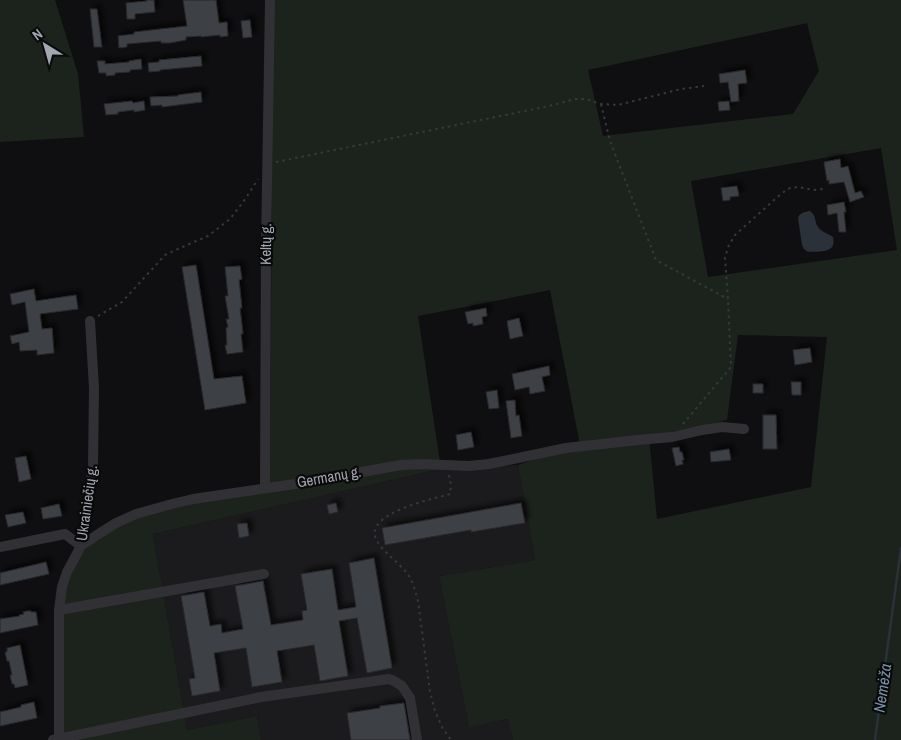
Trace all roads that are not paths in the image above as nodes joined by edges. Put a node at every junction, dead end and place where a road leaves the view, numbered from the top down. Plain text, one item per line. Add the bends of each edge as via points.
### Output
1 (270, 0) edge
2 (90, 320) road end
3 (744, 429) dead end
4 (265, 488) junction
5 (82, 546) junction
6 (0, 547) edge
7 (264, 574) dead end
8 (59, 610) junction
9 (57, 740) edge
10 (417, 740) edge

1 - 4 street, Keltų g.
2 - 5 street, Ukrainiečių g. via 94,388 93,466
3 - 4 street, Germanų g. via 722,427 672,438 566,448 489,464 401,465
4 - 5 street, Germanų g. via 153,508 116,523
5 - 6 street via 65,534
5 - 8 street, Ukrainiečių g. via 64,580
7 - 8 street
8 - 9 street, Ukrainiečių g.
9 - 10 street via 261,697 389,679 402,686 410,698

